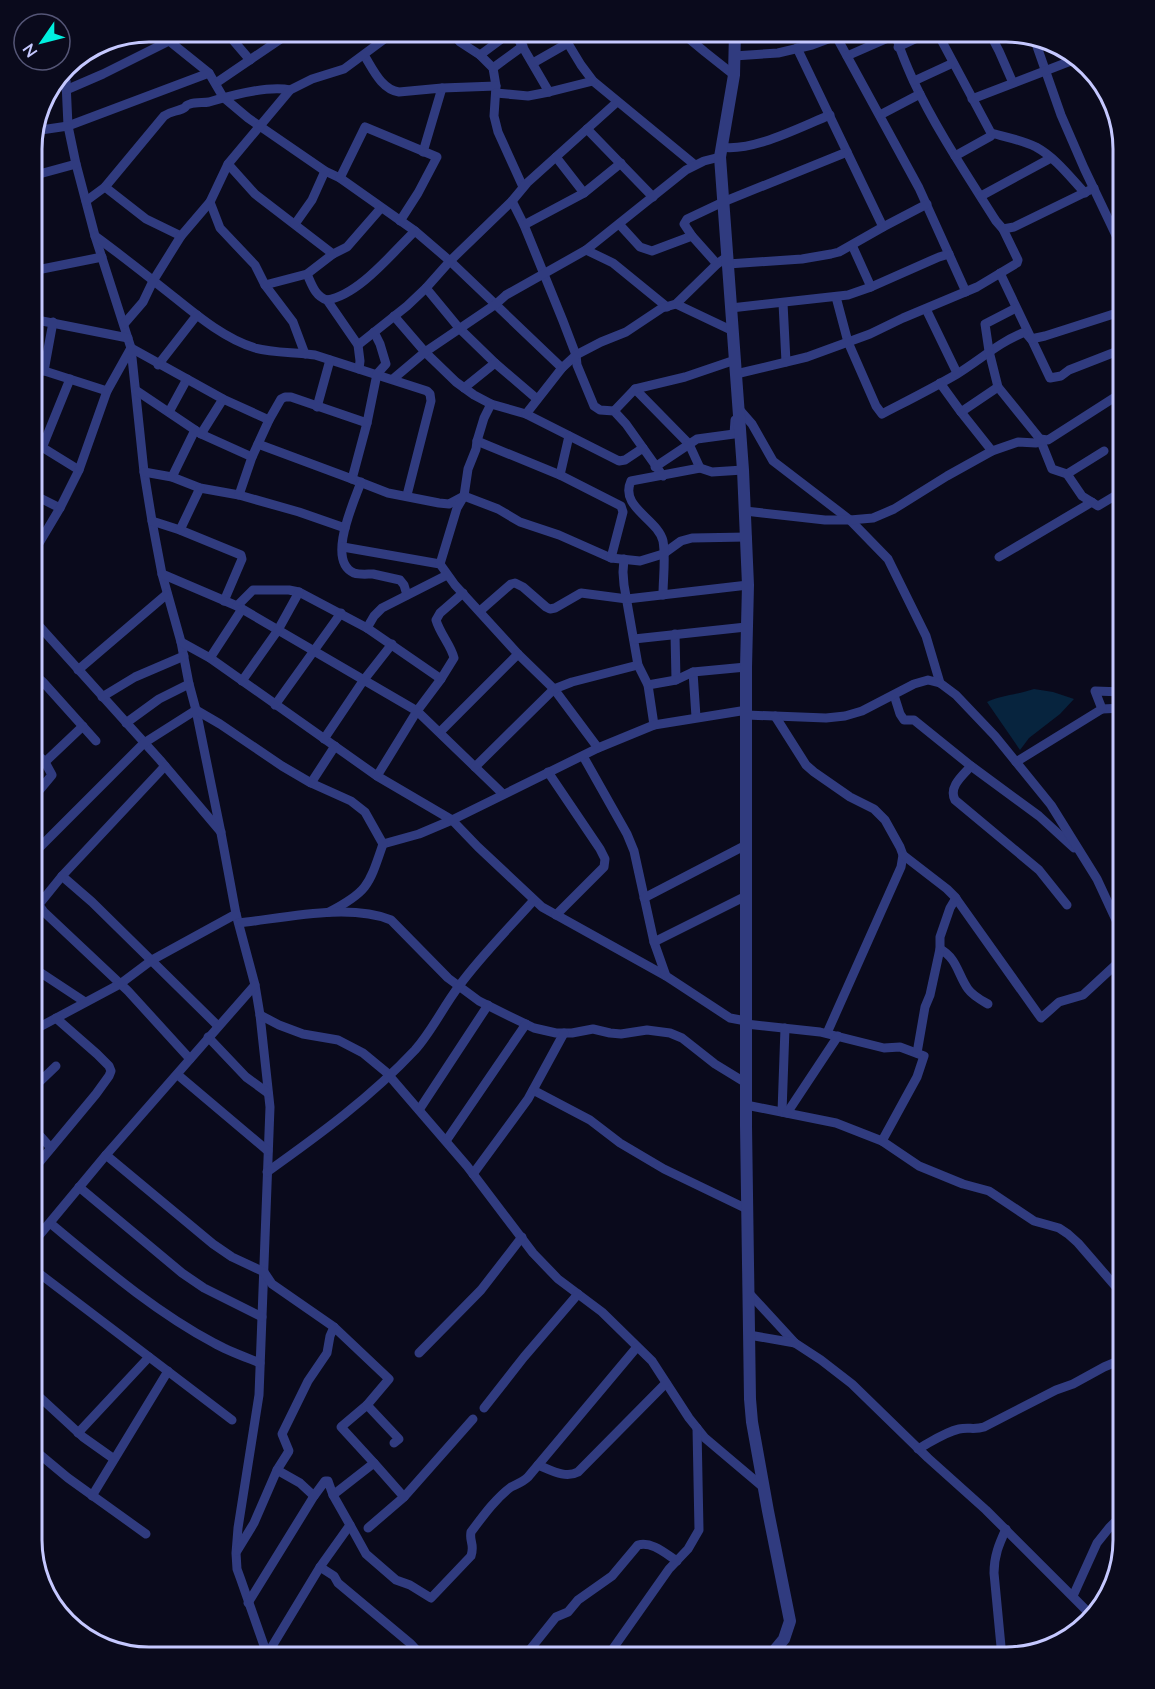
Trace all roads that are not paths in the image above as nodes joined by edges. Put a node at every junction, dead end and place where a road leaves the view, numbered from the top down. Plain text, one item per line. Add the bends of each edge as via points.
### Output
1 (167, 42) edge
2 (170, 42) edge
3 (235, 42) edge
4 (276, 42) edge
5 (381, 42) edge
6 (459, 42) edge
7 (498, 42) edge
8 (520, 42) edge
9 (693, 42) edge
10 (735, 42) edge
11 (810, 42) edge
12 (839, 42) edge
13 (876, 42) edge
14 (897, 42) edge
15 (909, 42) edge
16 (942, 42) edge
17 (994, 42) edge
18 (568, 43) joint
19 (523, 46) junction
20 (898, 47) junction
21 (1037, 47) edge
22 (797, 48) junction
23 (364, 55) junction
24 (480, 55) junction
25 (734, 56) junction
26 (847, 56) junction
27 (250, 60) junction
28 (1068, 62) edge
29 (533, 63) junction
30 (953, 63) junction
31 (493, 68) junction
32 (1045, 70) junction
33 (209, 73) junction
34 (734, 75) junction
35 (593, 81) junction
36 (914, 81) junction
37 (66, 82) edge
38 (216, 83) junction
39 (1013, 83) junction
40 (63, 86) edge
41 (66, 86) junction
42 (442, 87) junction
43 (496, 89) junction
44 (290, 90) junction
45 (549, 92) junction
46 (920, 94) junction
47 (223, 97) junction
48 (972, 99) junction
49 (617, 102) junction
50 (880, 115) junction
51 (830, 116) junction
52 (68, 126) junction
53 (259, 126) junction
54 (588, 129) junction
55 (44, 130) edge
56 (991, 134) junction
57 (423, 152) junction
58 (721, 152) junction
59 (847, 152) junction
60 (955, 156) junction
61 (556, 157) junction
62 (1051, 158) junction
63 (76, 164) junction
64 (228, 164) junction
65 (621, 164) junction
66 (695, 165) junction
67 (325, 171) junction
68 (42, 173) edge
69 (340, 178) junction
70 (105, 187) junction
71 (523, 187) junction
72 (1090, 191) junction
73 (584, 193) junction
74 (981, 196) junction
75 (653, 197) junction
76 (86, 201) junction
77 (512, 201) junction
78 (210, 202) junction
79 (723, 202) junction
80 (927, 204) junction
81 (381, 208) junction
82 (400, 221) junction
83 (295, 224) junction
84 (619, 224) junction
85 (524, 225) junction
86 (883, 227) junction
87 (1003, 229) junction
88 (415, 231) junction
89 (1113, 231) edge
90 (96, 236) junction
91 (181, 236) junction
92 (692, 236) junction
93 (852, 245) junction
94 (586, 250) junction
95 (333, 254) junction
96 (949, 254) junction
97 (102, 257) junction
98 (450, 261) junction
99 (724, 262) junction
100 (42, 269) edge
101 (1000, 273) junction
102 (307, 274) junction
103 (542, 274) junction
104 (153, 281) junction
105 (265, 285) junction
106 (426, 288) junction
107 (871, 288) junction
108 (966, 292) junction
109 (837, 297) junction
110 (327, 300) junction
111 (783, 303) junction
112 (496, 304) junction
113 (672, 306) junction
114 (731, 308) junction
115 (1016, 308) junction
116 (926, 309) junction
117 (1113, 314) edge
118 (197, 315) junction
119 (394, 316) junction
120 (42, 320) edge
121 (53, 322) junction
122 (124, 324) junction
123 (459, 328) junction
124 (732, 331) junction
125 (374, 332) junction
126 (129, 338) junction
127 (1031, 339) junction
128 (848, 342) junction
129 (358, 345) junction
130 (131, 348) junction
131 (989, 351) junction
132 (425, 352) junction
133 (1113, 353) edge
134 (305, 354) junction
135 (576, 356) junction
136 (330, 360) junction
137 (735, 360) junction
138 (786, 362) junction
139 (495, 363) junction
140 (159, 365) junction
141 (562, 368) junction
142 (359, 369) junction
143 (44, 371) joint
144 (377, 374) junction
145 (736, 374) junction
146 (957, 374) junction
147 (70, 379) junction
148 (187, 379) junction
149 (393, 379) junction
150 (940, 383) junction
151 (998, 387) junction
152 (464, 388) junction
153 (635, 389) junction
154 (107, 390) junction
155 (137, 391) junction
156 (737, 391) junction
157 (223, 399) junction
158 (537, 399) junction
159 (1113, 399) edge
160 (491, 404) junction
161 (317, 407) junction
162 (738, 408) junction
163 (614, 411) junction
164 (169, 412) junction
165 (961, 412) junction
166 (526, 414) junction
167 (269, 420) junction
168 (367, 423) junction
169 (198, 432) junction
170 (569, 436) junction
171 (1040, 440) junction
172 (477, 441) junction
173 (258, 444) junction
174 (689, 444) junction
175 (42, 448) joint
176 (643, 448) junction
177 (992, 451) junction
178 (1104, 451) dead end
179 (252, 457) junction
180 (655, 467) junction
181 (700, 468) junction
182 (79, 470) junction
183 (743, 470) junction
184 (144, 472) junction
185 (1067, 474) junction
186 (560, 475) junction
187 (663, 476) junction
188 (172, 477) junction
189 (357, 481) junction
190 (200, 488) junction
191 (239, 495) junction
192 (408, 495) junction
193 (464, 496) junction
194 (1113, 497) edge
195 (42, 499) edge
196 (1092, 502) junction
197 (60, 508) junction
198 (746, 511) junction
199 (850, 520) junction
200 (152, 521) junction
201 (345, 528) junction
202 (180, 530) junction
203 (42, 537) edge
204 (747, 537) junction
205 (343, 547) junction
206 (663, 554) junction
207 (999, 557) dead end
208 (610, 558) junction
209 (624, 559) junction
210 (440, 564) junction
211 (162, 574) junction
212 (447, 574) junction
213 (748, 585) junction
214 (299, 592) junction
215 (463, 593) junction
216 (167, 594) junction
217 (407, 595) junction
218 (663, 595) junction
219 (627, 599) junction
220 (224, 601) junction
221 (240, 608) junction
222 (480, 611) junction
223 (341, 613) junction
224 (746, 627) junction
225 (367, 628) junction
226 (42, 629) edge
227 (278, 630) junction
228 (675, 634) junction
229 (634, 639) junction
230 (182, 642) junction
231 (392, 644) junction
232 (315, 652) junction
233 (518, 654) junction
234 (184, 656) junction
235 (210, 658) junction
236 (638, 665) junction
237 (746, 668) junction
238 (78, 670) junction
239 (693, 672) junction
240 (441, 679) junction
241 (676, 680) junction
242 (42, 681) edge
243 (242, 681) junction
244 (363, 681) junction
245 (940, 683) junction
246 (189, 684) junction
247 (648, 685) junction
248 (554, 689) junction
249 (1113, 692) edge
250 (894, 695) junction
251 (102, 697) junction
252 (275, 705) junction
253 (1113, 708) edge
254 (1102, 709) junction
255 (196, 710) junction
256 (417, 711) junction
257 (747, 712) junction
258 (775, 716) junction
259 (696, 717) junction
260 (126, 723) junction
261 (654, 725) junction
262 (82, 726) junction
263 (441, 732) junction
264 (324, 739) junction
265 (96, 741) dead end
266 (144, 743) junction
267 (334, 746) junction
268 (598, 748) junction
269 (583, 756) junction
270 (42, 759) edge
271 (45, 762) junction
272 (1016, 762) junction
273 (165, 766) junction
274 (475, 766) junction
275 (971, 766) junction
276 (548, 772) junction
277 (377, 776) junction
278 (311, 783) junction
279 (42, 788) edge
280 (503, 794) junction
281 (452, 820) junction
282 (221, 833) junction
283 (383, 844) junction
284 (42, 845) edge
285 (746, 845) junction
286 (903, 855) junction
287 (1083, 856) junction
288 (62, 876) junction
289 (746, 896) junction
290 (644, 898) junction
291 (956, 898) junction
292 (534, 900) junction
293 (42, 901) edge
294 (1067, 905) dead end
295 (1113, 908) edge
296 (42, 909) edge
297 (327, 913) junction
298 (556, 915) junction
299 (237, 919) junction
300 (654, 942) junction
301 (940, 949) junction
302 (152, 960) junction
303 (1113, 968) edge
304 (42, 974) edge
305 (666, 976) junction
306 (120, 984) junction
307 (255, 985) junction
308 (459, 986) junction
309 (85, 1002) junction
310 (988, 1004) dead end
311 (488, 1005) junction
312 (260, 1015) junction
313 (56, 1018) junction
314 (746, 1022) junction
315 (526, 1024) junction
316 (42, 1026) edge
317 (218, 1026) junction
318 (785, 1028) junction
319 (564, 1033) junction
320 (827, 1033) junction
321 (838, 1036) junction
322 (208, 1037) junction
323 (917, 1053) junction
324 (190, 1059) junction
325 (56, 1066) dead end
326 (178, 1075) junction
327 (389, 1076) junction
328 (42, 1079) edge
329 (746, 1083) junction
330 (533, 1090) junction
331 (268, 1093) junction
332 (746, 1105) junction
333 (419, 1110) junction
334 (784, 1113) junction
335 (42, 1138) edge
336 (446, 1141) junction
337 (882, 1141) junction
338 (51, 1148) junction
339 (268, 1151) junction
340 (106, 1155) junction
341 (42, 1159) edge
342 (267, 1172) junction
343 (473, 1174) junction
344 (79, 1187) junction
345 (747, 1209) junction
346 (50, 1223) junction
347 (42, 1232) edge
348 (522, 1237) junction
349 (264, 1272) junction
350 (42, 1276) edge
351 (1113, 1283) edge
352 (748, 1292) junction
353 (578, 1294) junction
354 (262, 1317) junction
355 (334, 1327) junction
356 (749, 1335) junction
357 (795, 1343) junction
358 (637, 1347) junction
359 (419, 1353) dead end
360 (149, 1357) junction
361 (260, 1363) junction
362 (1113, 1363) edge
363 (168, 1371) junction
364 (666, 1383) junction
365 (42, 1399) edge
366 (367, 1405) junction
367 (484, 1408) dead end
368 (232, 1419) dead end
369 (474, 1419) dead end
370 (697, 1428) junction
371 (78, 1433) junction
372 (394, 1443) dead end
373 (918, 1449) junction
374 (42, 1457) edge
375 (114, 1459) junction
376 (374, 1462) junction
377 (538, 1465) junction
378 (277, 1470) junction
379 (763, 1487) junction
380 (333, 1495) junction
381 (92, 1496) junction
382 (314, 1496) junction
383 (404, 1497) junction
384 (350, 1525) junction
385 (1113, 1526) edge
386 (368, 1528) dead end
387 (1006, 1529) junction
388 (146, 1534) dead end
389 (236, 1553) junction
390 (677, 1561) junction
391 (320, 1567) junction
392 (1073, 1596) junction
393 (248, 1603) junction
394 (1087, 1610) edge
395 (265, 1647) edge
396 (273, 1647) edge
397 (414, 1647) edge
398 (532, 1647) edge
399 (614, 1647) edge
400 (782, 1647) edge
401 (1001, 1647) edge

1 - 41 street
2 - 33 street
3 - 27 street
4 - 27 street
5 - 23 street
6 - 24 street
7 - 24 street
8 - 19 street
9 - 34 street
10 - 25 street
11 - 22 street
12 - 26 street
13 - 26 street
14 - 20 street
15 - 20 street
16 - 30 street
17 - 39 street
18 - 29 street
18 - 35 street
19 - 29 street
19 - 31 street
20 - 36 street
21 - 32 street
22 - 25 street
22 - 51 street
23 - 42 street via 380,81 393,91
23 - 44 street via 344,69
24 - 31 street
25 - 34 street
26 - 50 street
27 - 38 street
28 - 32 street
29 - 45 street
30 - 36 street
30 - 48 street
31 - 43 street
32 - 39 street
32 - 72 street
33 - 38 street
33 - 52 street
34 - 58 street
35 - 45 street
35 - 49 street
36 - 46 street
37 - 41 street
38 - 47 street
39 - 48 street
40 - 41 street
41 - 52 street
42 - 43 street
42 - 57 street
43 - 45 street via 528,96
43 - 71 street via 494,116 498,132
44 - 47 street
44 - 53 street
46 - 50 street
46 - 60 street
47 - 53 street
47 - 70 street via 170,111
48 - 56 street
49 - 54 street
49 - 66 street
50 - 80 street
51 - 58 street via 756,144
51 - 59 street
52 - 55 street
52 - 63 street
53 - 64 street
53 - 67 street
54 - 61 street
54 - 65 street
56 - 60 street
56 - 62 street via 1017,139
57 - 69 street via 365,127
57 - 82 street via 437,157
58 - 66 street
58 - 79 street
59 - 79 street
59 - 86 street
60 - 74 street
61 - 71 street
61 - 73 street
62 - 72 street
62 - 74 street
63 - 68 street
63 - 76 street
64 - 78 street
64 - 83 street via 255,194
65 - 73 street
65 - 75 street
66 - 75 street
67 - 69 street
67 - 83 street
69 - 81 street
70 - 76 street
70 - 91 street via 146,219
71 - 77 street
72 - 87 street
72 - 89 street
73 - 85 street
74 - 87 street
75 - 84 street
76 - 90 street
77 - 85 street
77 - 98 street
78 - 91 street
78 - 105 street via 220,228 255,265
79 - 92 street via 687,219 684,224
79 - 99 street
80 - 86 street
80 - 96 street
81 - 82 street
81 - 95 street via 347,247
82 - 88 street
83 - 95 street
84 - 92 street via 640,247 652,251
84 - 94 street
85 - 103 street
86 - 93 street
87 - 101 street via 1018,260
88 - 98 street
88 - 110 street via 357,288
90 - 97 street
90 - 104 street
91 - 104 street
92 - 99 street
93 - 99 street via 839,252 802,259
93 - 107 street
94 - 103 street
94 - 113 street via 613,263
95 - 102 street
96 - 107 street
96 - 108 street
97 - 100 street
97 - 122 street
98 - 106 street
98 - 112 street
99 - 113 street
99 - 114 street
101 - 108 street
101 - 115 street
102 - 105 street
102 - 110 street via 315,292
103 - 112 street
103 - 135 street
104 - 118 street
104 - 122 street via 143,302
105 - 134 street via 293,322
106 - 119 street
106 - 123 street
107 - 109 street
108 - 116 street
109 - 111 street
109 - 128 street
110 - 129 street
111 - 114 street
111 - 138 street
112 - 123 street
112 - 141 street
113 - 124 street
113 - 135 street
114 - 124 street
115 - 127 street
115 - 131 street via 985,324
116 - 128 street
116 - 146 street
117 - 127 street
118 - 134 street via 253,347
118 - 140 street
119 - 125 street
119 - 132 street
120 - 121 street
121 - 126 street
121 - 143 street
122 - 126 street
123 - 132 street
123 - 139 street
124 - 137 street
125 - 129 street
125 - 144 street via 386,364
126 - 130 street
127 - 131 street via 1025,332
127 - 133 street via 1050,378
128 - 138 street
128 - 150 street via 882,414
129 - 142 street
130 - 140 street
130 - 154 street
130 - 155 street
131 - 146 street
131 - 151 street
132 - 149 street
132 - 152 street
134 - 136 street
135 - 141 street
135 - 163 street via 594,406
136 - 142 street
136 - 161 street
137 - 145 street
137 - 153 street
138 - 145 street
139 - 152 street
139 - 158 street
140 - 148 street
141 - 158 street
142 - 144 street
143 - 147 street
144 - 149 street
144 - 168 street
145 - 156 street
146 - 150 street
147 - 154 street
147 - 175 street
148 - 157 street
148 - 164 street
149 - 192 street via 427,391 431,397
150 - 165 street
151 - 165 street
151 - 171 street
152 - 160 street
153 - 163 street
153 - 174 street
154 - 182 street
155 - 164 street
155 - 184 street
156 - 162 street
156 - 174 street via 734,434 697,439
157 - 167 street
157 - 169 street
158 - 166 street
159 - 171 street via 1048,440
160 - 166 street
160 - 172 street
161 - 167 street via 285,397
161 - 168 street
162 - 183 street
162 - 199 street via 773,461
163 - 176 street
164 - 169 street
165 - 177 street
166 - 170 street
167 - 173 street
168 - 189 street
169 - 179 street
169 - 188 street
170 - 176 street via 622,461
170 - 186 street
171 - 177 street
171 - 185 street via 1052,469
172 - 186 street
172 - 193 street
173 - 179 street
173 - 189 street
174 - 180 street
174 - 181 street
175 - 182 street
176 - 180 street
177 - 199 street via 894,509 873,518
178 - 185 street
179 - 191 street
180 - 187 street
181 - 183 street via 712,472
181 - 187 street
182 - 197 street
183 - 198 street
184 - 188 street
184 - 200 street
185 - 196 street via 1082,496
186 - 208 street via 621,506 623,512
187 - 206 street via 631,481 629,487 638,511 659,531
188 - 190 street
189 - 192 street via 388,493
189 - 201 street
190 - 191 street
190 - 202 street
191 - 201 street
192 - 193 street via 449,504
193 - 208 street
193 - 210 street
194 - 196 street via 1098,506
195 - 197 street
196 - 207 street
197 - 203 street
198 - 199 street
198 - 204 street
199 - 245 street via 888,559 926,636
200 - 202 street
200 - 211 street
201 - 205 street
202 - 220 street via 241,555
204 - 206 street via 692,538
204 - 213 street
205 - 210 street
205 - 217 street via 341,557 354,573 400,580
206 - 209 street via 640,561
206 - 218 street
208 - 209 street
209 - 219 street
210 - 212 street
211 - 216 street
211 - 220 street
212 - 215 street
212 - 217 street
213 - 218 street
213 - 224 street
214 - 221 street via 253,590
214 - 223 street
214 - 227 street
215 - 222 street
215 - 240 street via 437,618 454,658
216 - 230 street
216 - 238 street
217 - 225 street via 377,612
218 - 219 street
219 - 222 street via 581,593 550,609 515,583
219 - 229 street
220 - 221 street
221 - 227 street
221 - 235 street
222 - 233 street
223 - 225 street
223 - 232 street
224 - 228 street
224 - 237 street
225 - 231 street
226 - 238 street
227 - 232 street
227 - 243 street
228 - 229 street
228 - 241 street
229 - 236 street
230 - 234 street
230 - 235 street
231 - 240 street
231 - 244 street
232 - 244 street
232 - 252 street
233 - 248 street
233 - 263 street
234 - 246 street
234 - 251 street via 135,677
235 - 243 street
236 - 247 street
236 - 248 street
237 - 239 street
237 - 257 street
238 - 251 street
239 - 241 street
239 - 259 street
240 - 256 street
241 - 247 street
242 - 262 street
243 - 252 street
244 - 256 street
244 - 264 street
245 - 250 street via 928,680
245 - 272 street via 956,695
246 - 255 street
246 - 260 street via 159,699
247 - 261 street
248 - 268 street
248 - 274 street
249 - 254 street via 1095,691
250 - 258 street via 845,716
250 - 275 street via 904,720 914,720
251 - 260 street
252 - 264 street
253 - 254 street
254 - 272 street
255 - 266 street
255 - 278 street
255 - 282 street
256 - 263 street
256 - 277 street
257 - 258 street
257 - 259 street
257 - 285 street
258 - 286 street via 806,765 880,814
259 - 261 street
260 - 266 street
261 - 268 street
262 - 265 street
262 - 271 street
263 - 274 street
264 - 267 street
266 - 273 street
266 - 284 street
267 - 277 street
267 - 278 street
268 - 269 street
269 - 276 street
269 - 290 street via 627,834
270 - 271 street
271 - 279 street via 51,778
272 - 287 street via 1051,805
273 - 282 street
273 - 288 street
274 - 280 street
275 - 287 street via 1039,816
275 - 294 street via 954,786 955,800 1039,870
276 - 280 street
276 - 298 street via 600,849 605,863
277 - 281 street
278 - 283 street via 351,801 365,812
280 - 281 street
281 - 283 street
281 - 292 street
282 - 299 street
283 - 297 street via 364,890
285 - 289 street
285 - 290 street
286 - 291 street
286 - 320 street
287 - 295 street
288 - 293 street
288 - 302 street
289 - 300 street
289 - 314 street
290 - 300 street
291 - 301 street via 940,937
291 - 303 street via 1041,1018 1059,1002 1083,995
292 - 298 street
292 - 308 street
296 - 306 street
297 - 299 street
297 - 308 street via 364,913 391,920
298 - 305 street
299 - 302 street
299 - 307 street
300 - 305 street
301 - 310 street via 956,965 966,987
301 - 323 street
302 - 306 street
302 - 317 street
304 - 309 street
305 - 314 street via 730,1018
306 - 309 street
306 - 324 street
307 - 312 street
307 - 317 street
308 - 311 street
308 - 327 street via 428,1033
309 - 313 street
311 - 315 street
311 - 333 street
312 - 327 street via 303,1034 338,1040 363,1053
312 - 331 street
313 - 316 street
313 - 338 street via 98,1054 111,1071
314 - 318 street
314 - 329 street
315 - 319 street
315 - 336 street
317 - 322 street
318 - 320 street
318 - 334 street
319 - 329 street via 592,1029 621,1034 670,1032
319 - 330 street
320 - 321 street
321 - 323 street
321 - 334 street
322 - 324 street
322 - 331 street via 246,1077
323 - 337 street via 924,1056 917,1077
324 - 326 street
325 - 328 street
326 - 339 street
326 - 340 street
327 - 333 street
327 - 342 street
329 - 332 street
330 - 343 street
330 - 345 street via 590,1120 664,1169
331 - 339 street
332 - 334 street
332 - 345 street
333 - 336 street
334 - 337 street via 836,1123
335 - 338 street
336 - 343 street
337 - 351 street via 919,1166 989,1191 1034,1221 1059,1228
338 - 341 street
339 - 342 street
340 - 344 street
340 - 349 street via 213,1245
342 - 349 street
343 - 348 street
344 - 346 street
344 - 354 street via 182,1273
345 - 352 street
346 - 347 street
346 - 361 street via 128,1287 177,1321 215,1344
348 - 353 street via 539,1260
348 - 359 street via 481,1290
349 - 354 street
349 - 355 street via 273,1284
350 - 360 street
352 - 356 street
352 - 357 street
353 - 358 street
353 - 367 street
354 - 361 street
355 - 366 street via 389,1379
355 - 378 street via 327,1353 303,1389 282,1434 289,1450
356 - 357 street
356 - 379 street via 751,1410
357 - 373 street via 852,1384
358 - 364 street
358 - 377 street
360 - 363 street
360 - 371 street
361 - 389 street via 259,1395
362 - 373 street via 984,1427 961,1428
363 - 368 street
363 - 375 street
364 - 370 street
364 - 377 street via 574,1475
365 - 371 street
366 - 372 street via 399,1439
366 - 376 street via 341,1427
369 - 383 street
370 - 379 street
370 - 390 street via 699,1530
371 - 375 street
373 - 387 street
374 - 381 street
375 - 381 street
376 - 380 street
376 - 383 street
377 - 384 street via 522,1483 493,1504 471,1532 471,1556 431,1598 396,1580 366,1554
378 - 382 street
378 - 389 street
379 - 400 street via 790,1621
380 - 382 street via 325,1480
380 - 384 street
381 - 388 street
382 - 393 street
383 - 386 street
384 - 391 street
385 - 392 street via 1097,1543
387 - 392 street
387 - 401 street via 994,1561
389 - 393 street
390 - 398 street via 652,1545 638,1545 612,1576 568,1612 556,1617
390 - 399 street
391 - 396 street
391 - 397 street
392 - 394 street
393 - 395 street

